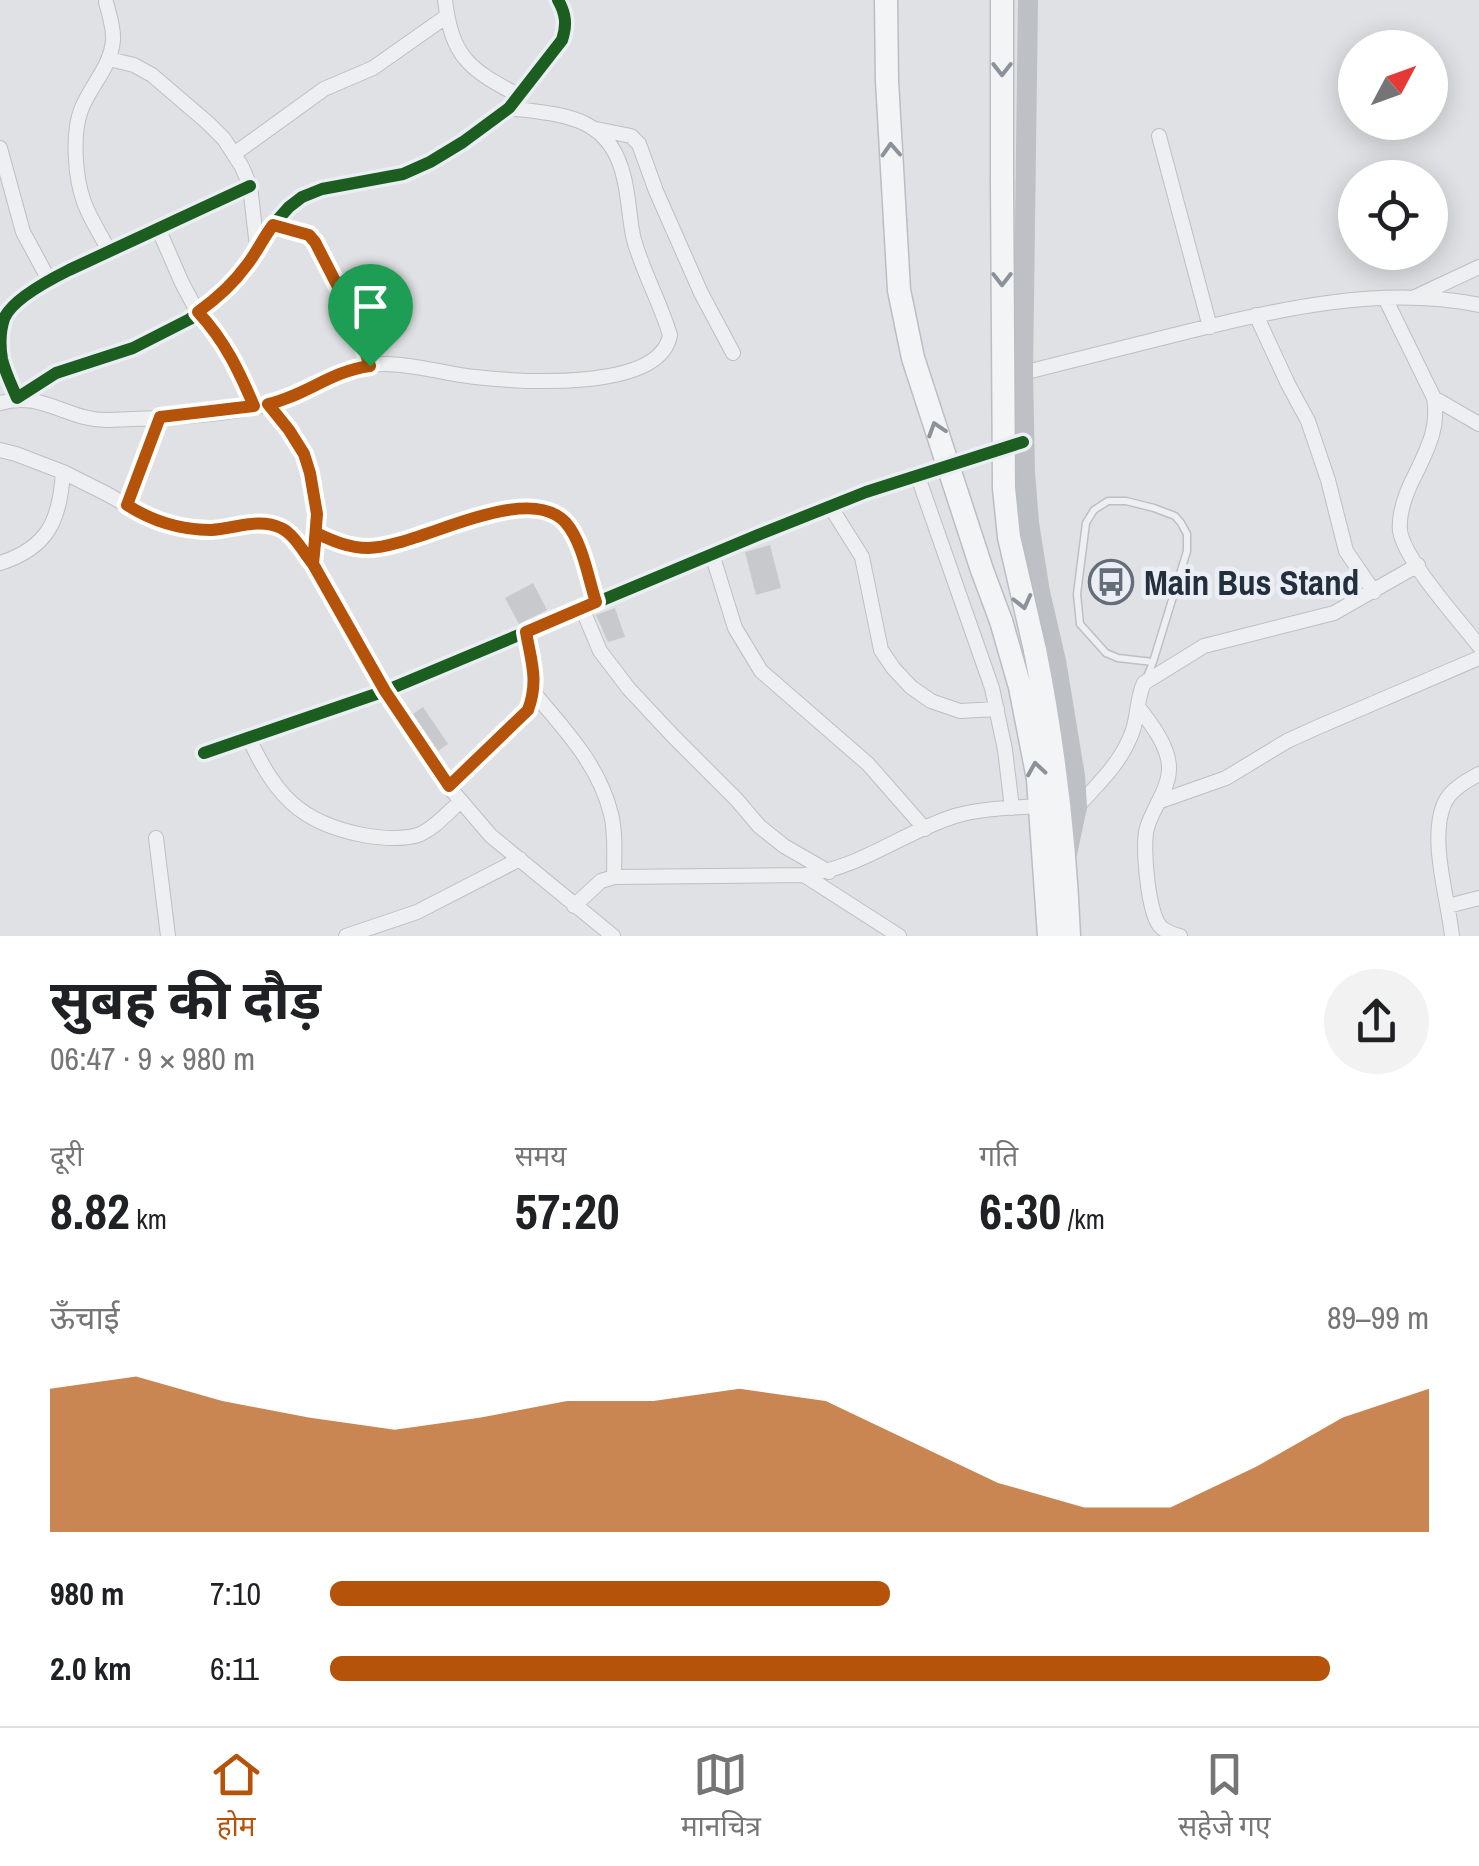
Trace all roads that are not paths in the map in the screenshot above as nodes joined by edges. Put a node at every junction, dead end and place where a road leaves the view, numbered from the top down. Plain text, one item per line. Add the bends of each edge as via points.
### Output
1 (558, 0) edge
2 (886, 0) edge
3 (1002, 0) edge
4 (1028, 0) edge
5 (106, 2) edge
6 (446, 8) edge
7 (109, 59) junction
8 (520, 96) junction
9 (509, 108) junction
10 (596, 129) junction
11 (1160, 136) dead end
12 (0, 148) edge
13 (234, 154) junction
14 (250, 186) junction
15 (7, 202) edge
16 (273, 225) junction
17 (158, 228) junction
18 (257, 247) junction
19 (109, 250) junction
20 (1479, 267) edge
21 (49, 280) junction
22 (1416, 296) junction
23 (1385, 298) junction
24 (1479, 305) edge
25 (198, 312) junction
26 (1256, 315) junction
27 (1210, 326) junction
28 (732, 353) dead end
29 (370, 366) junction
30 (1022, 373) junction
31 (16, 398) junction
32 (1434, 398) junction
33 (0, 403) edge
34 (261, 405) junction
35 (160, 417) junction
36 (1479, 424) edge
37 (1023, 442) junction
38 (0, 450) edge
39 (63, 472) junction
40 (917, 474) junction
41 (127, 505) junction
42 (830, 506) junction
43 (316, 533) junction
44 (712, 554) junction
45 (0, 563) edge
46 (313, 564) junction
47 (1418, 565) junction
48 (1374, 592) junction
49 (589, 605) junction
50 (526, 632) junction
51 (1478, 647) edge
52 (1152, 662) junction
53 (1144, 683) junction
54 (385, 691) junction
55 (534, 693) junction
56 (1139, 708) junction
57 (996, 709) junction
58 (248, 738) junction
59 (204, 753) dead end
60 (1479, 774) edge
61 (449, 786) junction
62 (461, 801) junction
63 (1158, 802) junction
64 (1040, 806) junction
65 (1012, 808) junction
66 (1077, 808) junction
67 (925, 829) junction
68 (156, 838) dead end
69 (520, 860) junction
70 (1066, 861) junction
71 (829, 872) junction
72 (804, 875) junction
73 (614, 878) junction
74 (1479, 898) edge
75 (574, 906) junction
76 (1448, 906) junction
77 (168, 936) edge
78 (346, 936) edge
79 (613, 936) edge
80 (900, 936) edge
81 (1049, 936) edge
82 (1069, 936) edge
83 (1180, 936) edge
84 (1452, 936) edge

1 - 8 street via 566,28 562,40
64 -> 2 main road, bridge via 1020,686 913,358 900,290
3 -> 70 main road, bridge via 1004,488
4 - 30 street
5 - 7 street via 113,39
6 - 8 street via 460,53 473,69
6 - 13 street via 373,68 324,89
7 - 13 street via 152,76 208,122
7 - 19 street via 90,89 75,137 84,202
8 - 9 street
9 - 10 street via 566,115
9 - 16 street via 430,162 302,197
10 - 28 street via 640,144
10 - 29 street via 617,153 638,253 670,334 658,358 584,380
11 - 27 street
12 - 15 street
13 - 14 street
14 - 17 street
14 - 18 street
15 - 21 street
16 - 18 street
16 - 29 street via 315,242
17 - 19 street
17 - 25 street
18 - 25 street via 230,286
19 - 21 street
20 - 22 street
21 - 31 street via 4,317 2,361
22 - 23 street
22 - 24 street
23 - 26 street
23 - 32 street
25 - 31 street via 156,338 56,373
25 - 34 street
26 - 27 street
26 - 48 street via 1308,421 1346,551
27 - 30 street
29 - 34 street
30 - 37 street
31 - 33 street
31 - 35 street via 104,421
32 - 36 street
32 - 47 street via 1434,432 1408,488 1400,529
34 - 35 street
34 - 43 street via 304,454
35 - 41 street
37 - 40 street
37 - 66 street via 1029,523
38 - 39 street
39 - 41 street
39 - 45 street via 51,529 20,557
40 - 42 street
40 - 57 street
41 - 46 street via 178,527 263,522 285,529
42 - 44 street
42 - 57 street via 862,557 882,650 894,669 931,701 960,710
43 - 46 street
43 - 49 street via 369,548 496,512 545,512 565,522 578,545
44 - 49 street
44 - 67 street via 735,628 760,671 868,764
46 - 54 street
47 - 48 street
47 - 51 street
48 - 53 street via 1334,613 1204,646
49 - 50 street
49 - 71 street via 600,651 629,688 759,826
50 - 54 street
50 - 55 street
51 - 63 street via 1226,778
52 - 52 lane via 1187,534 1175,516 1108,502 1086,524 1080,624 1106,653
52 - 53 lane
53 - 56 street
54 - 58 street
54 - 61 street
55 - 61 street via 528,710
55 - 73 street via 602,784 612,818
56 - 63 street via 1170,768
56 - 66 street via 1117,764
57 - 65 street
58 - 59 street
58 - 62 street via 286,798 340,830 374,837 420,834
60 - 76 street via 1445,802 1439,825
61 - 62 street
62 - 69 street
63 - 83 street via 1145,834 1153,915
64 - 65 street
64 - 81 main road
65 - 67 street via 957,815
66 - 70 street
67 - 71 street
68 - 77 street
69 - 75 street
69 - 78 street via 417,912
70 - 82 main road
71 - 72 street
72 - 73 street
72 - 80 street
73 - 75 street via 600,881
74 - 76 street
75 - 79 street
76 - 84 street

